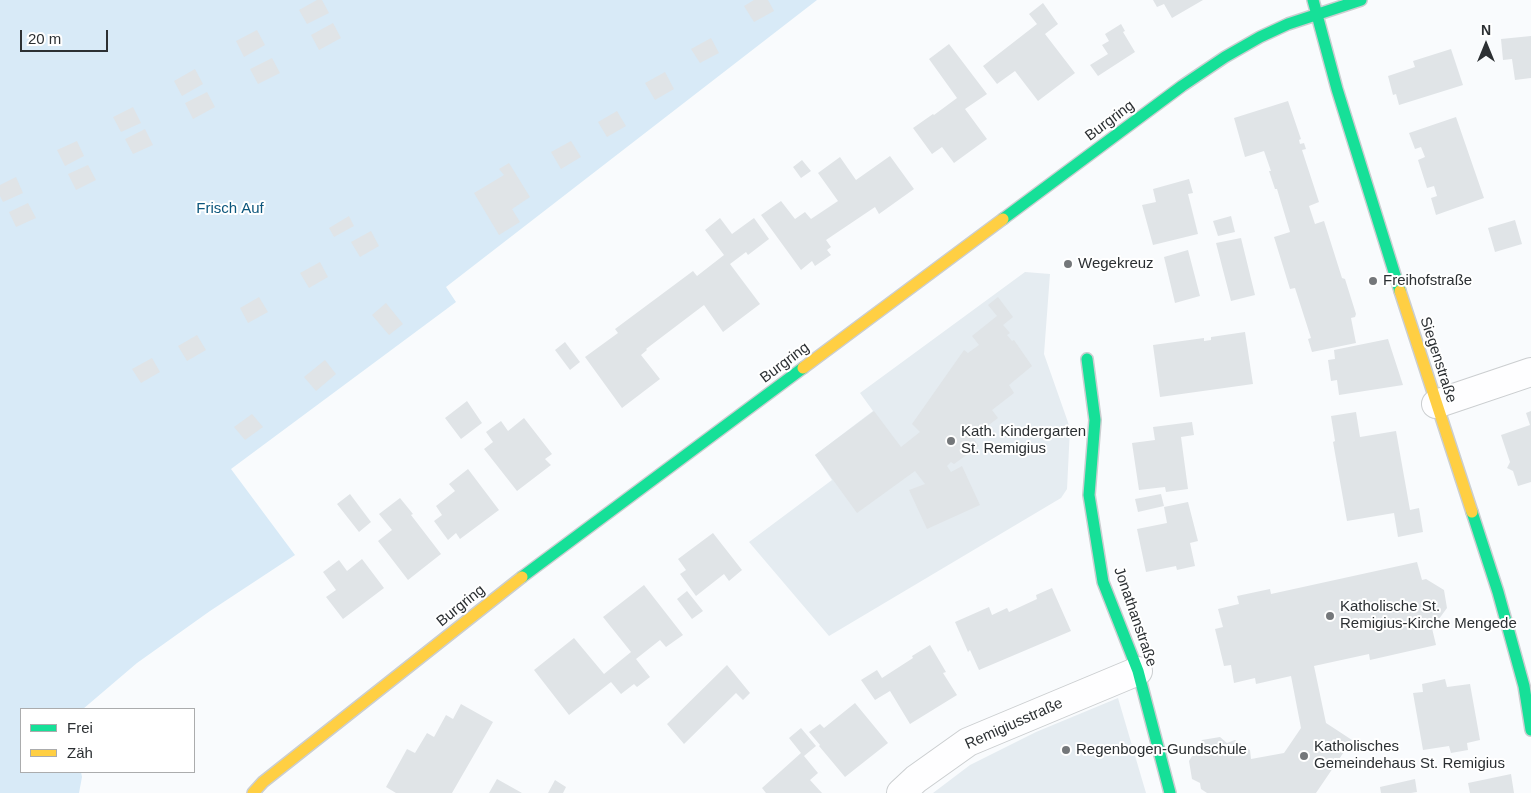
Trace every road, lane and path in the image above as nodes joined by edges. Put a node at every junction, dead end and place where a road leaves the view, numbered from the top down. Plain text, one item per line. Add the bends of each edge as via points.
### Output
1 (1313, 0) edge
2 (1361, 0) edge
3 (1317, 12) junction
4 (1087, 359) dead end
5 (1531, 372) edge
6 (1436, 404) junction
7 (1138, 671) junction
8 (1531, 730) edge
9 (253, 793) edge
10 (901, 793) edge
11 (1170, 793) edge

1 - 3 main road, Siegenstraße
2 - 3 main road, Burgring
3 - 6 main road, Siegenstraße via 1342,104
3 - 9 main road, Burgring via 1248,43 1190,79 540,562
4 - 7 main road, Jonathanstraße via 1095,420 1089,495 1104,582
5 - 6 street
6 - 8 main road, Siegenstraße via 1512,640
7 - 10 street, Remigiusstraße via 968,742
7 - 11 main road, Jonathanstraße

